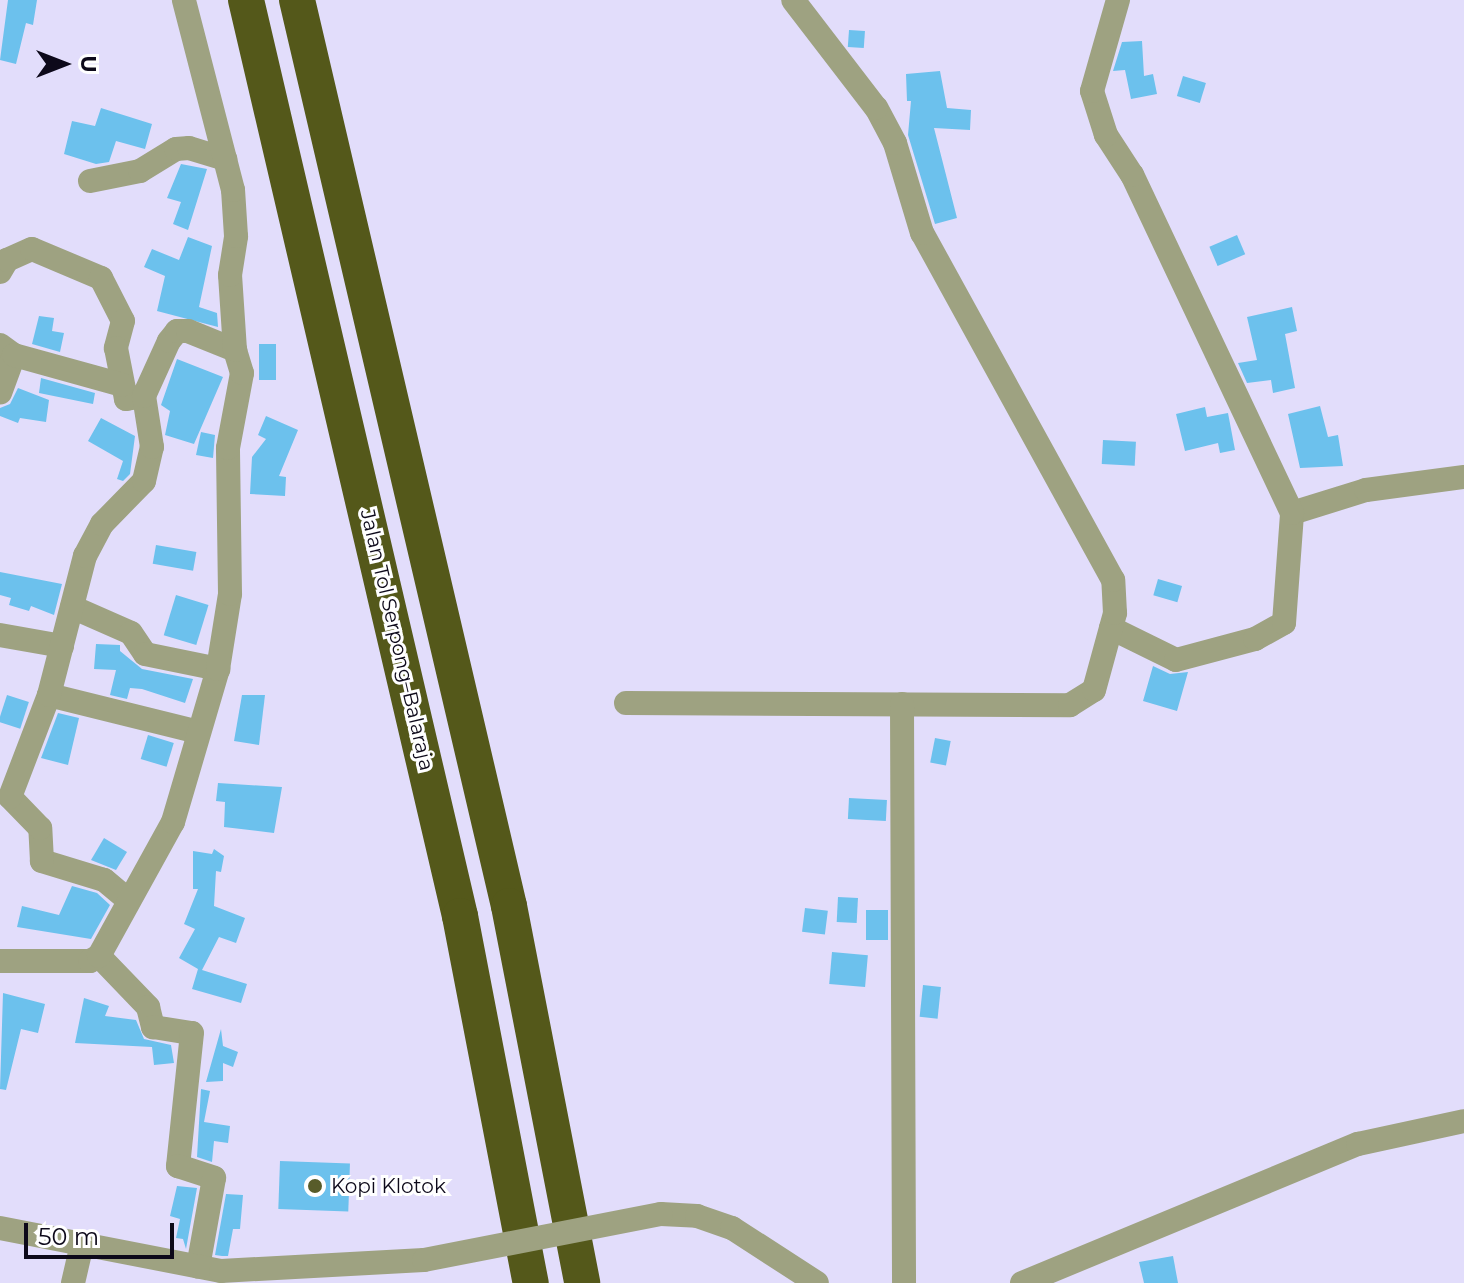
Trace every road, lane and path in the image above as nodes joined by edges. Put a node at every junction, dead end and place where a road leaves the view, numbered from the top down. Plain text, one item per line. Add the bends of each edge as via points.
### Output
1 (184, 0) edge
2 (246, 0) edge
3 (297, 0) edge
4 (793, 0) edge
5 (1118, 0) edge
6 (225, 159) junction
7 (90, 181) dead end
8 (0, 272) edge
9 (7, 350) edge
10 (235, 350) junction
11 (133, 390) junction
12 (0, 393) edge
13 (1464, 477) edge
14 (1292, 513) junction
15 (72, 607) junction
16 (1111, 628) junction
17 (0, 635) edge
18 (62, 646) junction
19 (218, 669) junction
20 (49, 695) junction
21 (626, 703) dead end
22 (902, 704) junction
23 (199, 732) junction
24 (5, 799) edge
25 (127, 899) junction
26 (99, 956) junction
27 (0, 961) edge
28 (1464, 1121) edge
29 (0, 1228) edge
30 (82, 1245) junction
31 (198, 1267) junction
32 (529, 1274) edge
33 (238, 1277) edge
34 (73, 1283) edge
35 (582, 1283) edge
36 (817, 1283) edge
37 (904, 1283) edge
38 (1022, 1283) edge

1 - 6 street
2 - 32 highway, Jalan Tol Serpong–Balaraja via 453,885
3 - 35 highway via 509,906
4 - 16 street via 876,108 895,143 922,233 939,269 1113,580
5 - 14 street via 1092,91 1106,135 1132,175
6 - 7 street via 176,149 140,171
6 - 10 street via 235,221 230,275
8 - 11 street via 7,260 32,249 101,278 123,321 116,348
9 - 11 street
9 - 12 street
10 - 11 street via 177,331
10 - 19 street via 242,373 228,448 230,594
11 - 15 street via 152,447 144,481 98,530
13 - 14 street via 1366,490
14 - 16 street via 1284,623 1255,639 1176,660
15 - 18 street
15 - 19 street via 131,633 145,654
16 - 22 street via 1094,690 1084,701
17 - 18 street
18 - 20 street
19 - 23 street
20 - 23 street
20 - 24 street
21 - 22 street
22 - 37 street
23 - 25 street via 173,822
24 - 25 street via 40,828 42,861 104,880
25 - 26 street
26 - 27 street via 90,961
26 - 31 street via 148,1007 153,1027 192,1033 178,1166 214,1178
28 - 38 street via 1358,1144
29 - 30 street
30 - 31 street
30 - 34 street
31 - 33 street
33 - 36 street, bridge via 424,1260 661,1214 697,1216 732,1228

